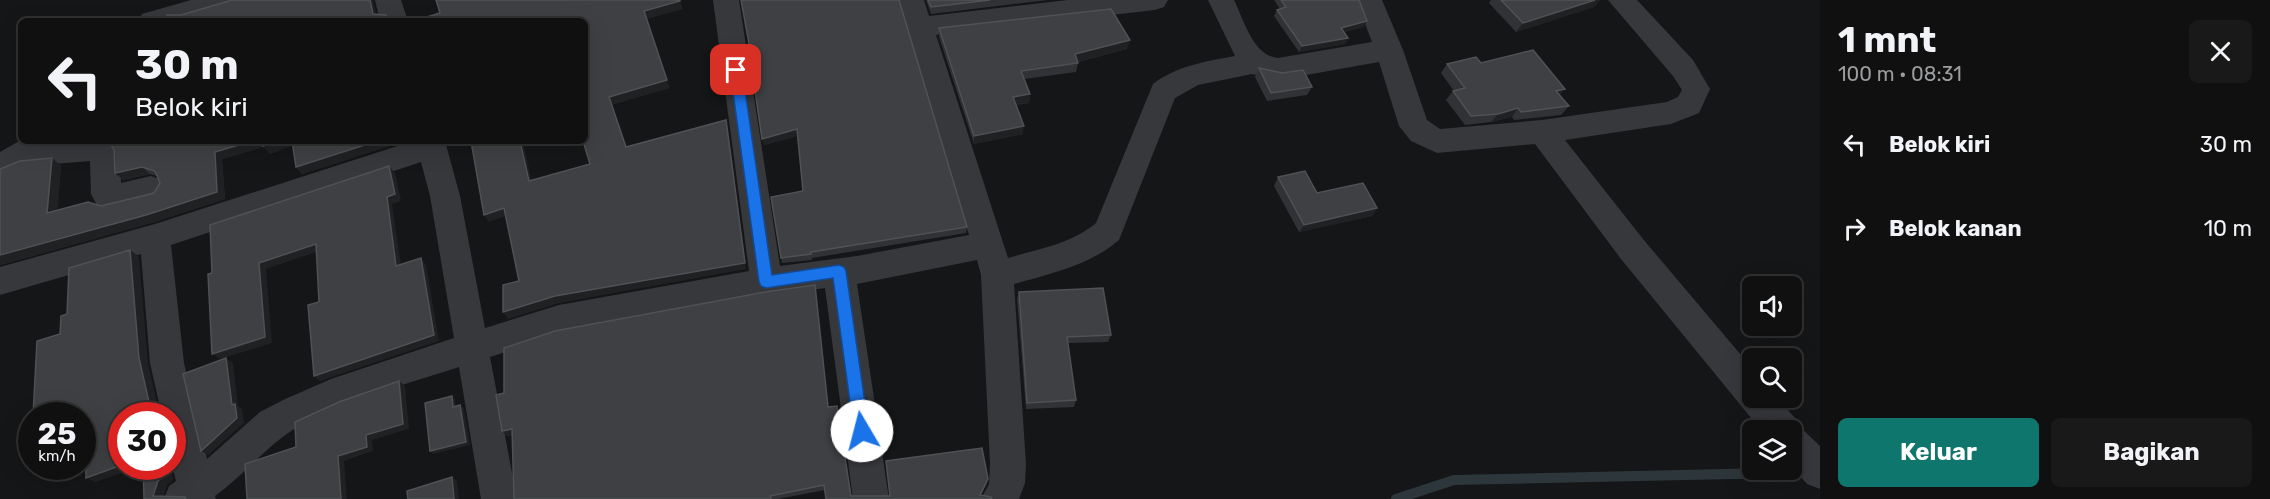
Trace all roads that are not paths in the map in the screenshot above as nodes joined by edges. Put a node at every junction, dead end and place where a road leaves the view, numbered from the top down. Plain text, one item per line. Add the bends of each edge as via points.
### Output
1 (226, 0) edge
2 (388, 0) edge
3 (726, 0) edge
4 (1155, 0) edge
5 (1221, 0) edge
6 (1368, 0) edge
7 (1621, 0) edge
8 (914, 14) edge
9 (163, 18) edge
10 (393, 18) edge
11 (1389, 50) junction
12 (1254, 63) junction
13 (1542, 132) junction
14 (430, 144) edge
15 (22, 153) edge
16 (152, 189) dead end
17 (155, 237) junction
18 (992, 260) junction
19 (839, 271) junction
20 (0, 280) edge
21 (766, 282) junction
22 (473, 347) junction
23 (1742, 382) edge
24 (1764, 408) edge
25 (1774, 420) edge
26 (1802, 452) edge
27 (1820, 472) edge
28 (192, 496) edge
29 (498, 499) edge
30 (872, 499) edge
31 (999, 499) edge

1 - 9 street
2 - 10 street
3 - 21 street
4 - 8 street
5 - 12 street
6 - 11 street
7 - 13 street via 1683,68 1696,89 1689,105 1671,113
8 - 18 street
11 - 12 street via 1278,69
11 - 13 street via 1414,126 1428,138 1437,141
12 - 18 street via 1184,79 1163,92 1108,231 1100,240 1081,249
13 - 23 street
14 - 17 street
14 - 22 street via 445,196
15 - 16 street via 100,148 105,157 109,198
17 - 20 street
17 - 28 street via 167,363
18 - 19 street
18 - 31 street via 1008,464 1007,486
19 - 21 street
19 - 30 street
21 - 22 street via 559,320
22 - 28 street via 295,411 272,424
22 - 29 street
24 - 25 street
26 - 27 street

